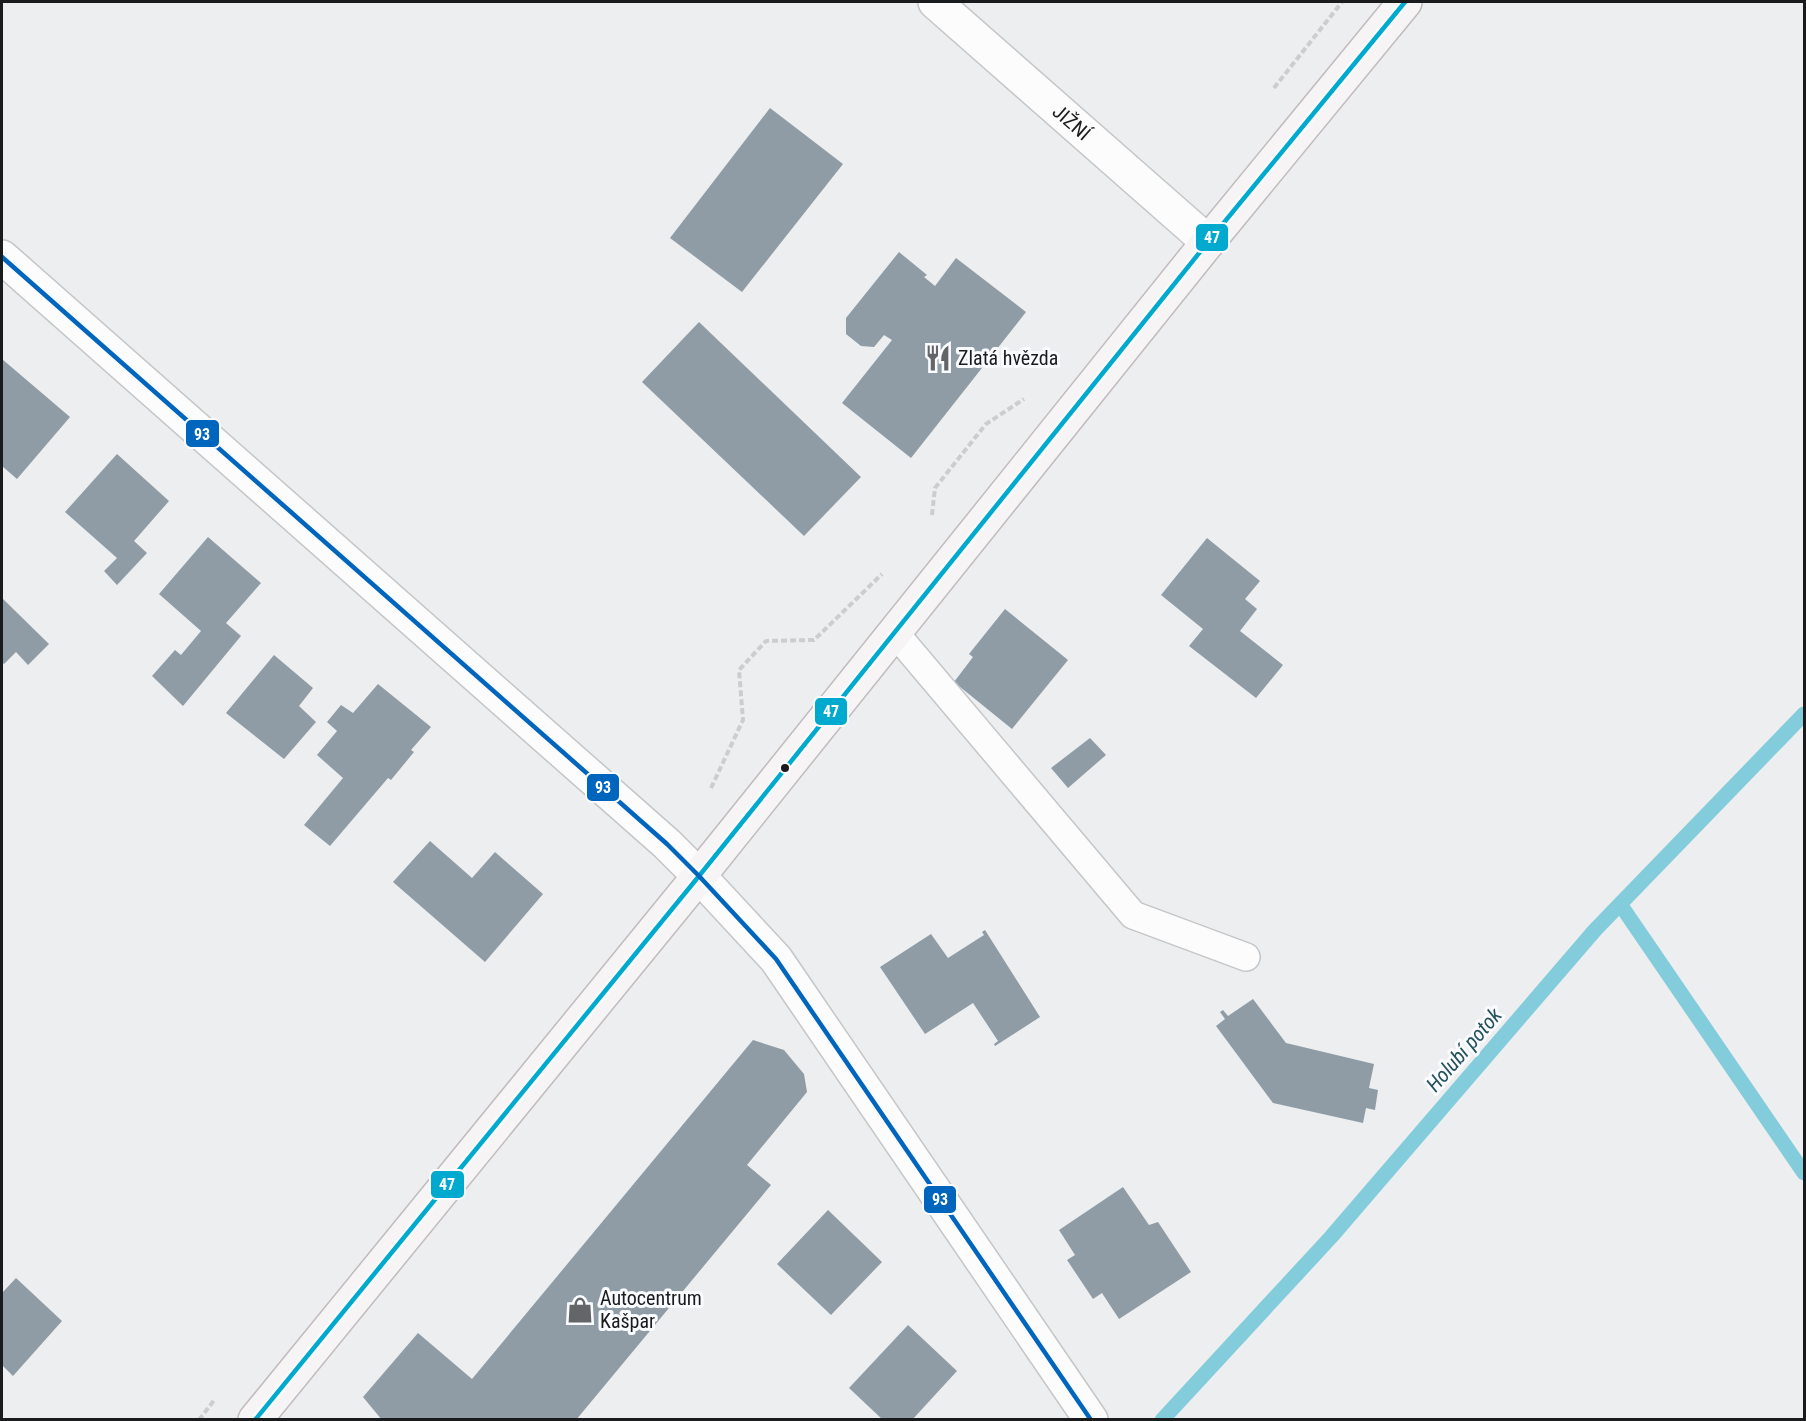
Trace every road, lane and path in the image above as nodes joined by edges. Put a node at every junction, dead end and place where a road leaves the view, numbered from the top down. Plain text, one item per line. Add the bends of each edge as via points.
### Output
1 (934, 2) edge
2 (1342, 2) edge
3 (1405, 2) edge
4 (1270, 94) dead end
5 (1208, 242) junction
6 (2, 257) edge
7 (1033, 394) dead end
8 (931, 518) dead end
9 (889, 568) dead end
10 (895, 633) junction
11 (667, 844) junction
12 (699, 876) junction
13 (1246, 957) dead end
14 (222, 1392) dead end
15 (199, 1419) edge
16 (255, 1419) edge
17 (1091, 1419) edge

1 - 5 street, JIŽNÍ
2 - 4 path
3 - 5 main road
5 - 10 main road
6 - 11 street
7 - 8 path via 986,424 971,442 935,488
9 - 11 path via 814,640 766,641 739,670 743,720 708,795
10 - 12 main road
10 - 13 lane via 1133,915
11 - 12 street
12 - 16 main road
12 - 17 street via 776,959
14 - 15 path

